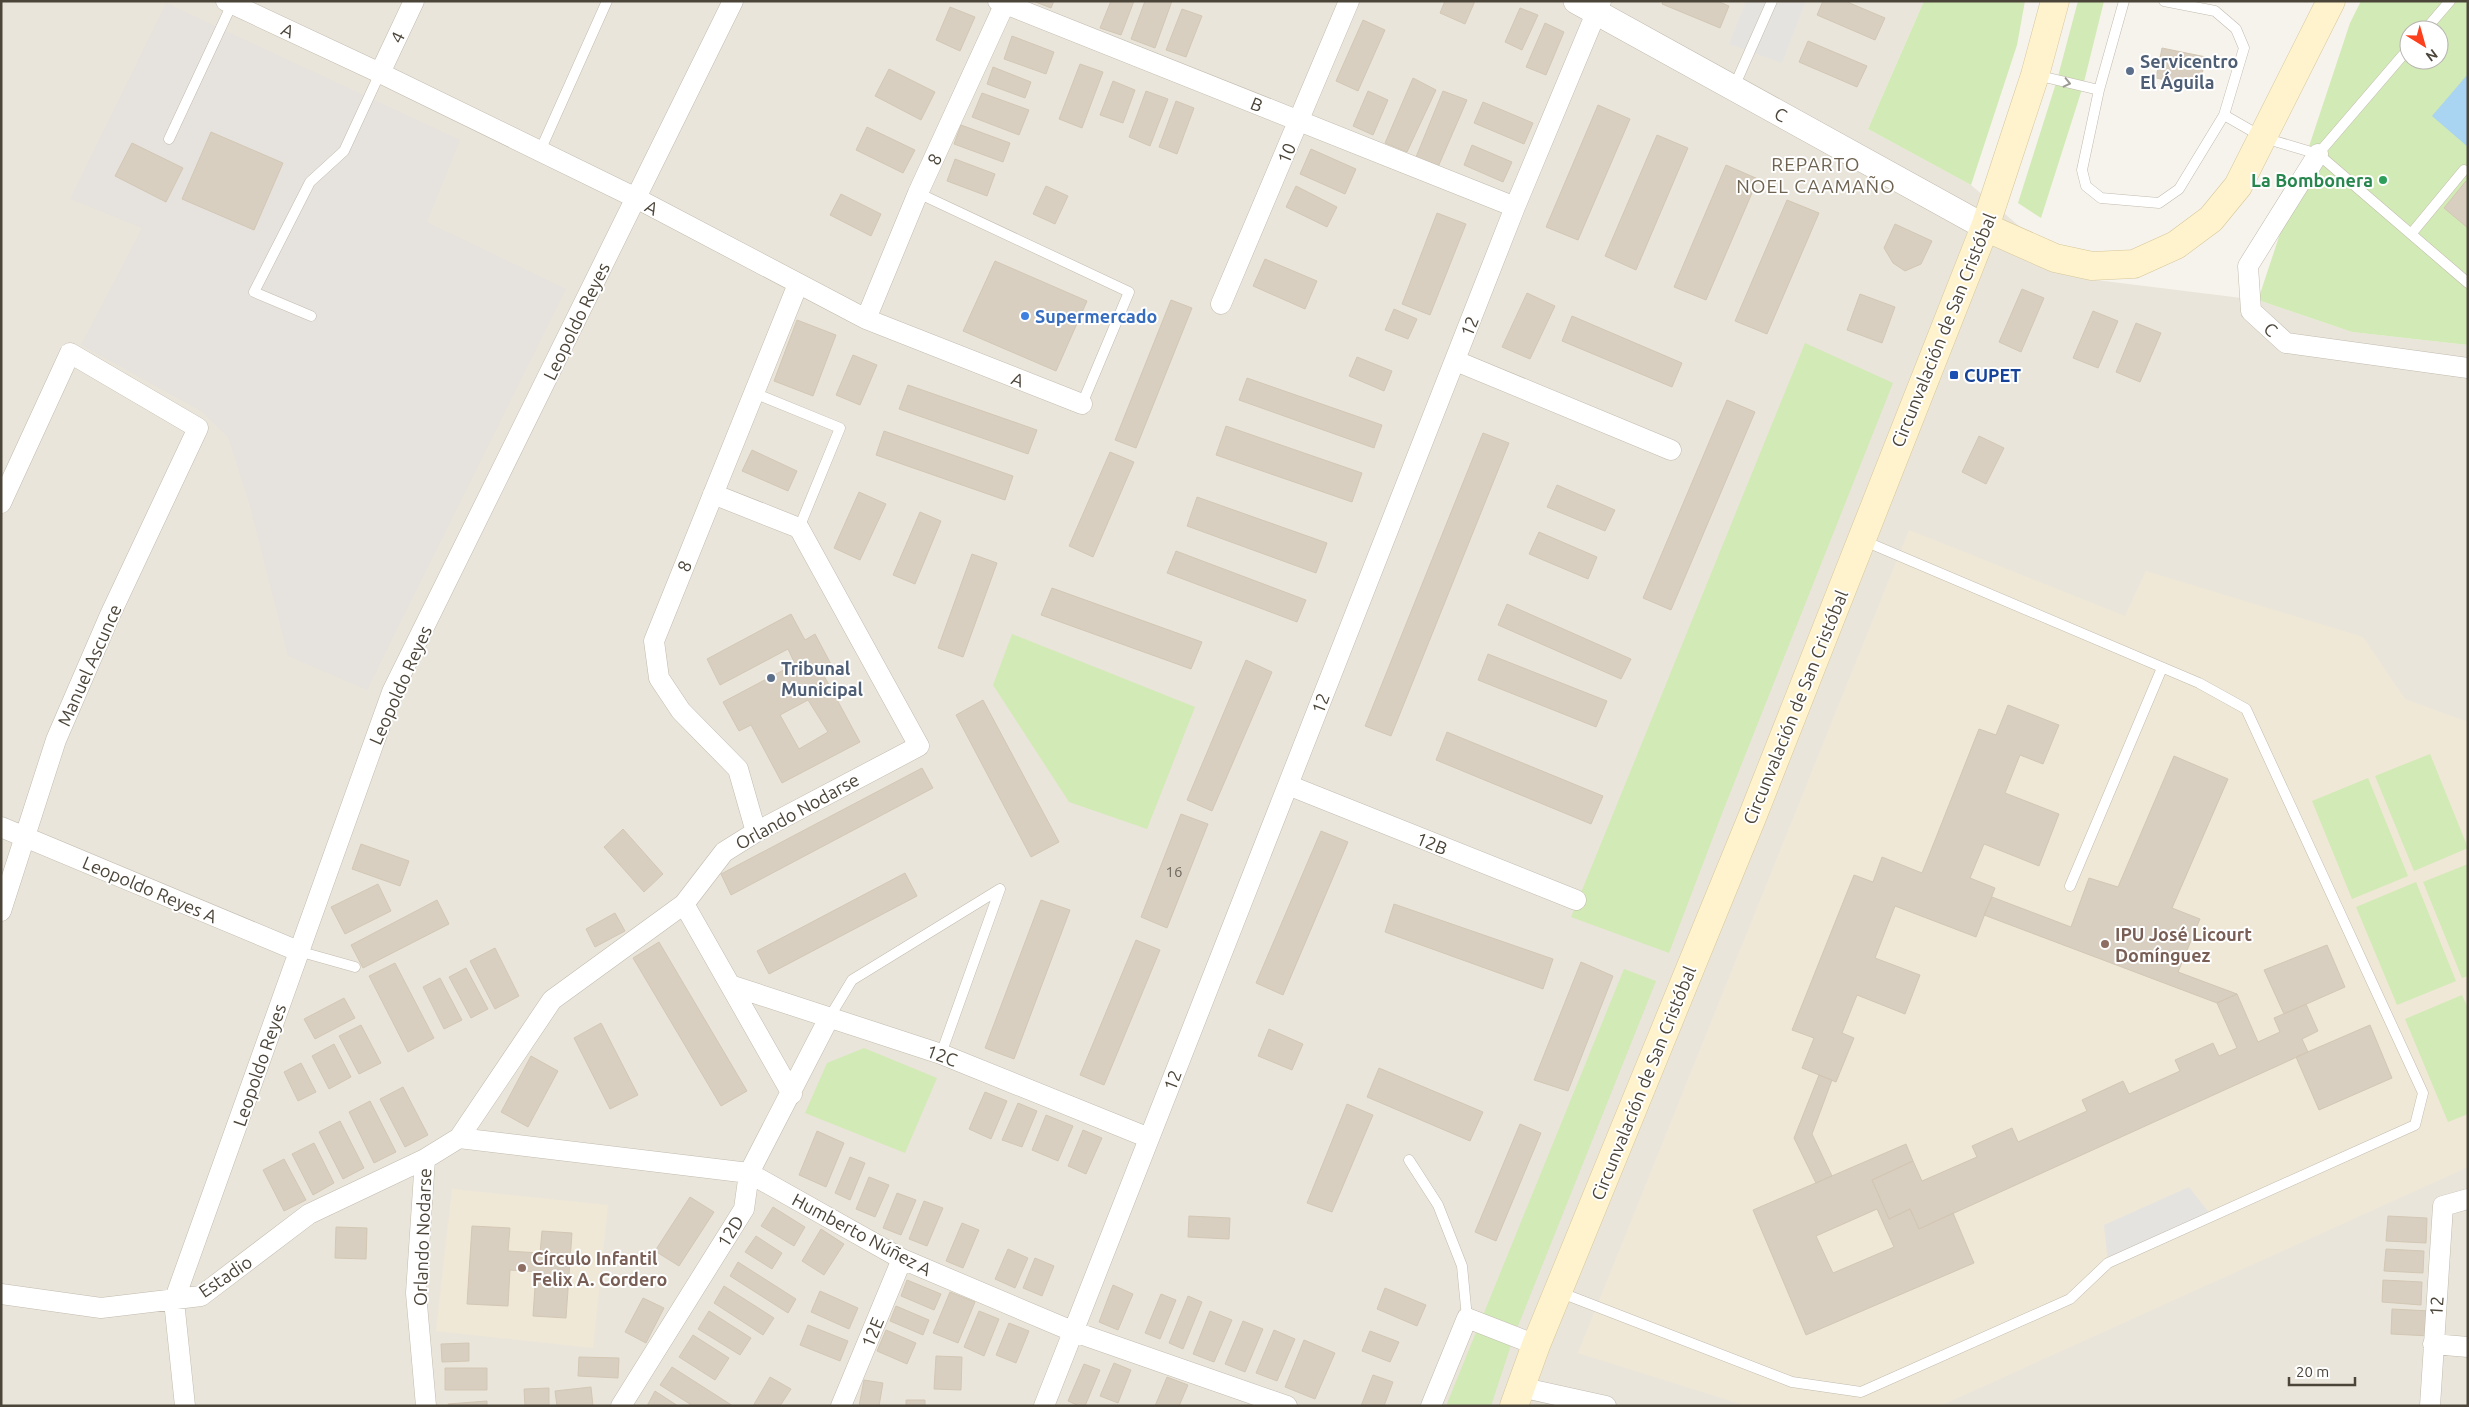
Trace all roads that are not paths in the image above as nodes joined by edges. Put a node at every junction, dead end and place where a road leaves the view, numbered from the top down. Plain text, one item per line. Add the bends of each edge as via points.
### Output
1 (414, 1) edge
2 (607, 1) edge
3 (734, 1) edge
4 (1349, 1) edge
5 (1772, 1) edge
6 (2054, 1) edge
7 (2124, 1) edge
8 (2164, 1) edge
9 (2331, 1) edge
10 (2450, 1) edge
11 (1003, 2) edge
12 (229, 3) edge
13 (1591, 5) edge
14 (2434, 20) edge
15 (2399, 60) edge
16 (380, 73) junction
17 (2035, 75) junction
18 (1733, 88) junction
19 (2099, 90) junction
20 (2224, 115) junction
21 (1299, 121) junction
22 (2264, 138) junction
23 (169, 139) dead end
24 (540, 151) junction
25 (2318, 154) junction
26 (2464, 170) dead end
27 (918, 193) junction
28 (636, 198) junction
29 (1515, 207) junction
30 (1985, 228) junction
31 (2411, 234) junction
32 (2468, 282) edge
33 (798, 284) junction
34 (1221, 304) dead end
35 (311, 316) dead end
36 (866, 319) junction
37 (1456, 361) junction
38 (2468, 368) edge
39 (754, 393) junction
40 (1082, 404) joint
41 (1671, 450) dead end
42 (713, 494) junction
43 (1, 503) edge
44 (799, 528) junction
45 (1861, 539) junction
46 (2162, 668) junction
47 (1288, 785) junction
48 (1, 827) edge
49 (756, 832) junction
50 (24, 836) junction
51 (2070, 886) dead end
52 (1576, 900) dead end
53 (684, 904) junction
54 (1, 911) edge
55 (298, 951) junction
56 (355, 967) dead end
57 (730, 985) junction
58 (829, 1018) junction
59 (941, 1054) junction
60 (792, 1094) junction
61 (458, 1138) junction
62 (1149, 1138) junction
63 (425, 1159) junction
64 (1409, 1160) dead end
65 (749, 1173) junction
66 (2468, 1199) edge
67 (902, 1259) junction
68 (1558, 1292) junction
69 (1, 1294) edge
70 (174, 1301) junction
71 (1467, 1318) junction
72 (1072, 1331) junction
73 (2433, 1344) junction
74 (1536, 1345) junction
75 (2468, 1346) edge
76 (1517, 1396) edge
77 (1581, 1403) edge
78 (185, 1406) edge
79 (426, 1406) edge
80 (621, 1406) edge
81 (841, 1406) edge
82 (1044, 1406) edge
83 (1287, 1406) edge
84 (1431, 1406) edge
85 (1606, 1406) edge
86 (2430, 1406) edge

1 - 16 street, 4
2 - 24 lane
3 - 28 street, Leopoldo Reyes
4 - 21 street, 10
5 - 18 lane
6 - 17 main road, Circunvalación de San Cristóbal
7 - 19 lane
8 - 20 lane via 2215,11 2236,29 2244,48
9 - 22 main road
10 - 14 lane
11 - 21 street, B
11 - 27 street, 8
12 - 16 street, A
12 - 23 lane
13 - 18 street, C
13 - 29 street, 12
15 - 25 lane
16 - 24 street, A
16 - 35 lane via 344,152 310,182 254,292
17 -> 19 lane
17 - 30 main road, Circunvalación de San Cristóbal
18 - 30 street, C
19 - 20 lane via 2082,170 2086,186 2101,198 2159,203 2179,189
20 - 22 lane
21 - 29 street, B
21 - 34 street, 10
22 - 25 lane
22 - 30 main road via 2238,186 2211,219 2176,245 2134,264 2092,266 2055,258
24 - 28 street, A
25 - 31 lane
25 - 38 street, C via 2248,266 2251,311 2286,343
26 - 31 lane
27 - 36 street, 8
27 - 40 lane via 1129,292
28 - 33 street, A
28 - 55 street, Leopoldo Reyes via 392,692
29 - 37 street, 12
30 - 45 main road, Circunvalación de San Cristóbal
31 - 32 lane
33 - 36 street, A
33 - 39 street, 8
36 - 40 street, A
37 - 41 street
37 - 47 street, 12
39 - 42 street, 8
39 - 44 lane via 840,428
42 - 44 street
42 - 49 street, 8 via 654,641 659,678 681,711 738,770
43 - 50 street, Manuel Ascunce via 70,353 198,428 110,615 56,740
44 - 49 street, Orlando Nodarse via 919,746
45 - 46 lane
45 - 68 main road, Circunvalación de San Cristóbal via 1753,815
46 - 51 lane
46 - 68 lane via 2200,683 2246,708 2423,1093 2415,1125 2108,1263 2070,1299 1861,1392 1792,1382
47 - 52 street, 12B
47 - 62 street, 12
48 - 50 street, Leopoldo Reyes A
49 - 53 street, Orlando Nodarse via 724,852
50 - 54 street, Manuel Ascunce
50 - 55 street, Leopoldo Reyes A
53 - 57 street
53 - 61 street, Orlando Nodarse via 552,1000
55 - 56 lane
55 - 70 street, Leopoldo Reyes
57 - 58 street, 12C
57 - 60 street
58 - 59 street, 12C
58 - 59 lane via 852,980 1000,890
58 - 60 street, 12D
59 - 62 street, 12C
60 - 65 street, 12D
61 - 63 street
61 - 65 street, Humberto Núñez A
62 - 72 street, 12
63 - 70 street, Estadio via 309,1214 201,1296
63 - 79 street, Orlando Nodarse via 416,1293
64 - 71 lane via 1438,1205 1462,1266
65 - 67 street, Humberto Núñez A
65 - 80 street, 12D via 744,1209
66 - 73 street, 12 via 2443,1206
67 - 72 street, Humberto Núñez A
67 - 81 street, 12E
68 - 74 main road, Circunvalación de San Cristóbal
69 - 70 street, Estadio via 101,1308
70 - 78 street, Leopoldo Reyes
71 - 74 street
71 - 84 street
72 - 82 street, 12
72 - 83 street, Humberto Núñez A
73 - 75 street
73 - 86 street, 12
74 - 76 main road, Circunvalación de San Cristóbal
76 - 77 street
77 - 85 street

